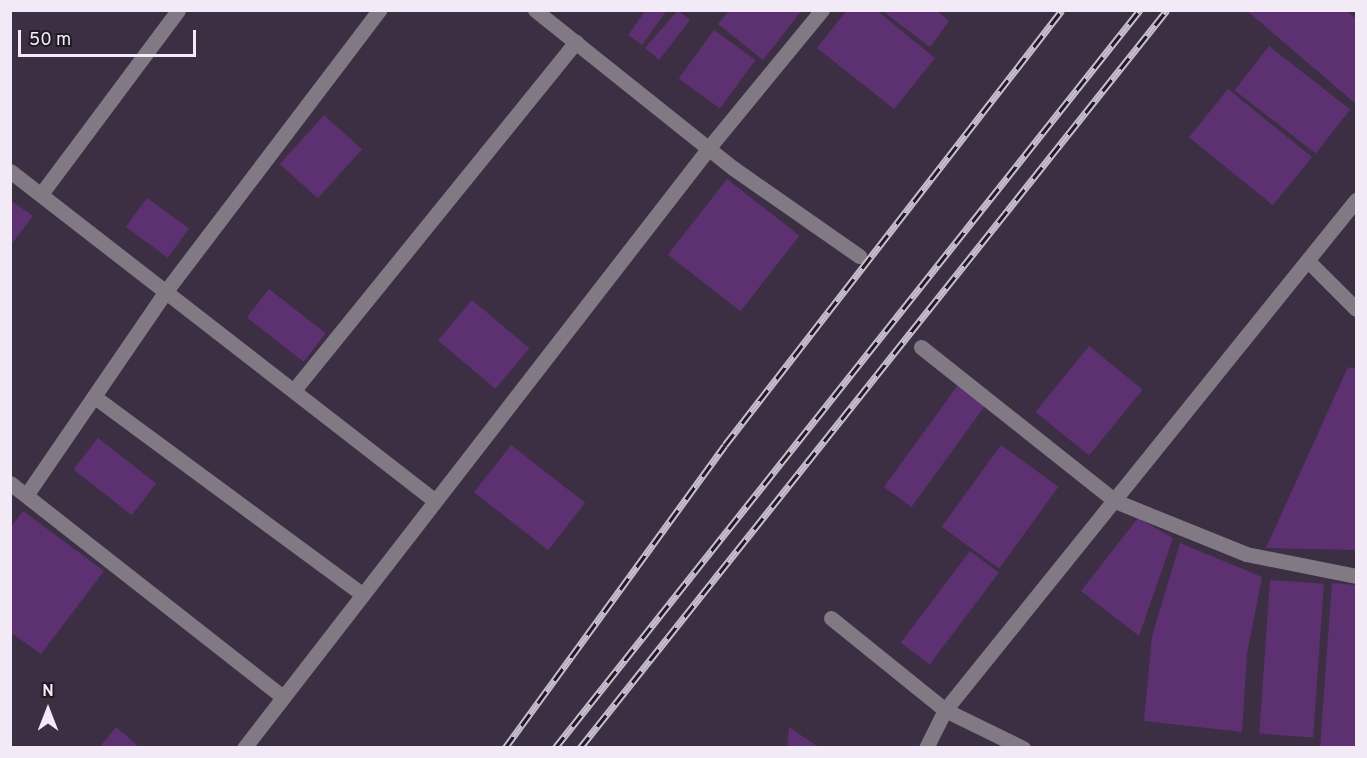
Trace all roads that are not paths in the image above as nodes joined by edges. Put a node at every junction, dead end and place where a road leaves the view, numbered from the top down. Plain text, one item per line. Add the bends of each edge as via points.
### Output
1 (178, 10) edge
2 (379, 10) edge
3 (535, 10) edge
4 (822, 10) edge
5 (576, 42) junction
6 (711, 145) junction
7 (10, 171) edge
8 (40, 194) junction
9 (1356, 200) edge
10 (859, 256) dead end
11 (1309, 262) junction
12 (166, 291) junction
13 (1356, 309) edge
14 (921, 347) dead end
15 (294, 390) junction
16 (96, 398) junction
17 (10, 483) edge
18 (27, 494) junction
19 (434, 500) junction
20 (1115, 501) junction
21 (1356, 576) edge
22 (362, 594) junction
23 (831, 618) dead end
24 (283, 697) junction
25 (945, 710) junction
26 (244, 747) edge
27 (926, 747) edge
28 (1023, 747) edge

1 - 8 lane
2 - 12 lane
3 - 5 lane
4 - 6 lane
5 - 6 lane
5 - 15 lane
6 - 10 lane via 733,168
6 - 19 lane
7 - 8 lane
8 - 12 lane
9 - 11 lane
11 - 13 lane
11 - 20 lane
12 - 15 lane
12 - 16 lane
14 - 20 lane
15 - 19 lane
16 - 18 lane
16 - 22 lane
17 - 18 lane
18 - 24 lane
19 - 22 lane
20 - 21 lane via 1246,554
20 - 25 lane
22 - 24 lane
23 - 25 lane
24 - 26 lane
25 - 27 lane
25 - 28 lane

